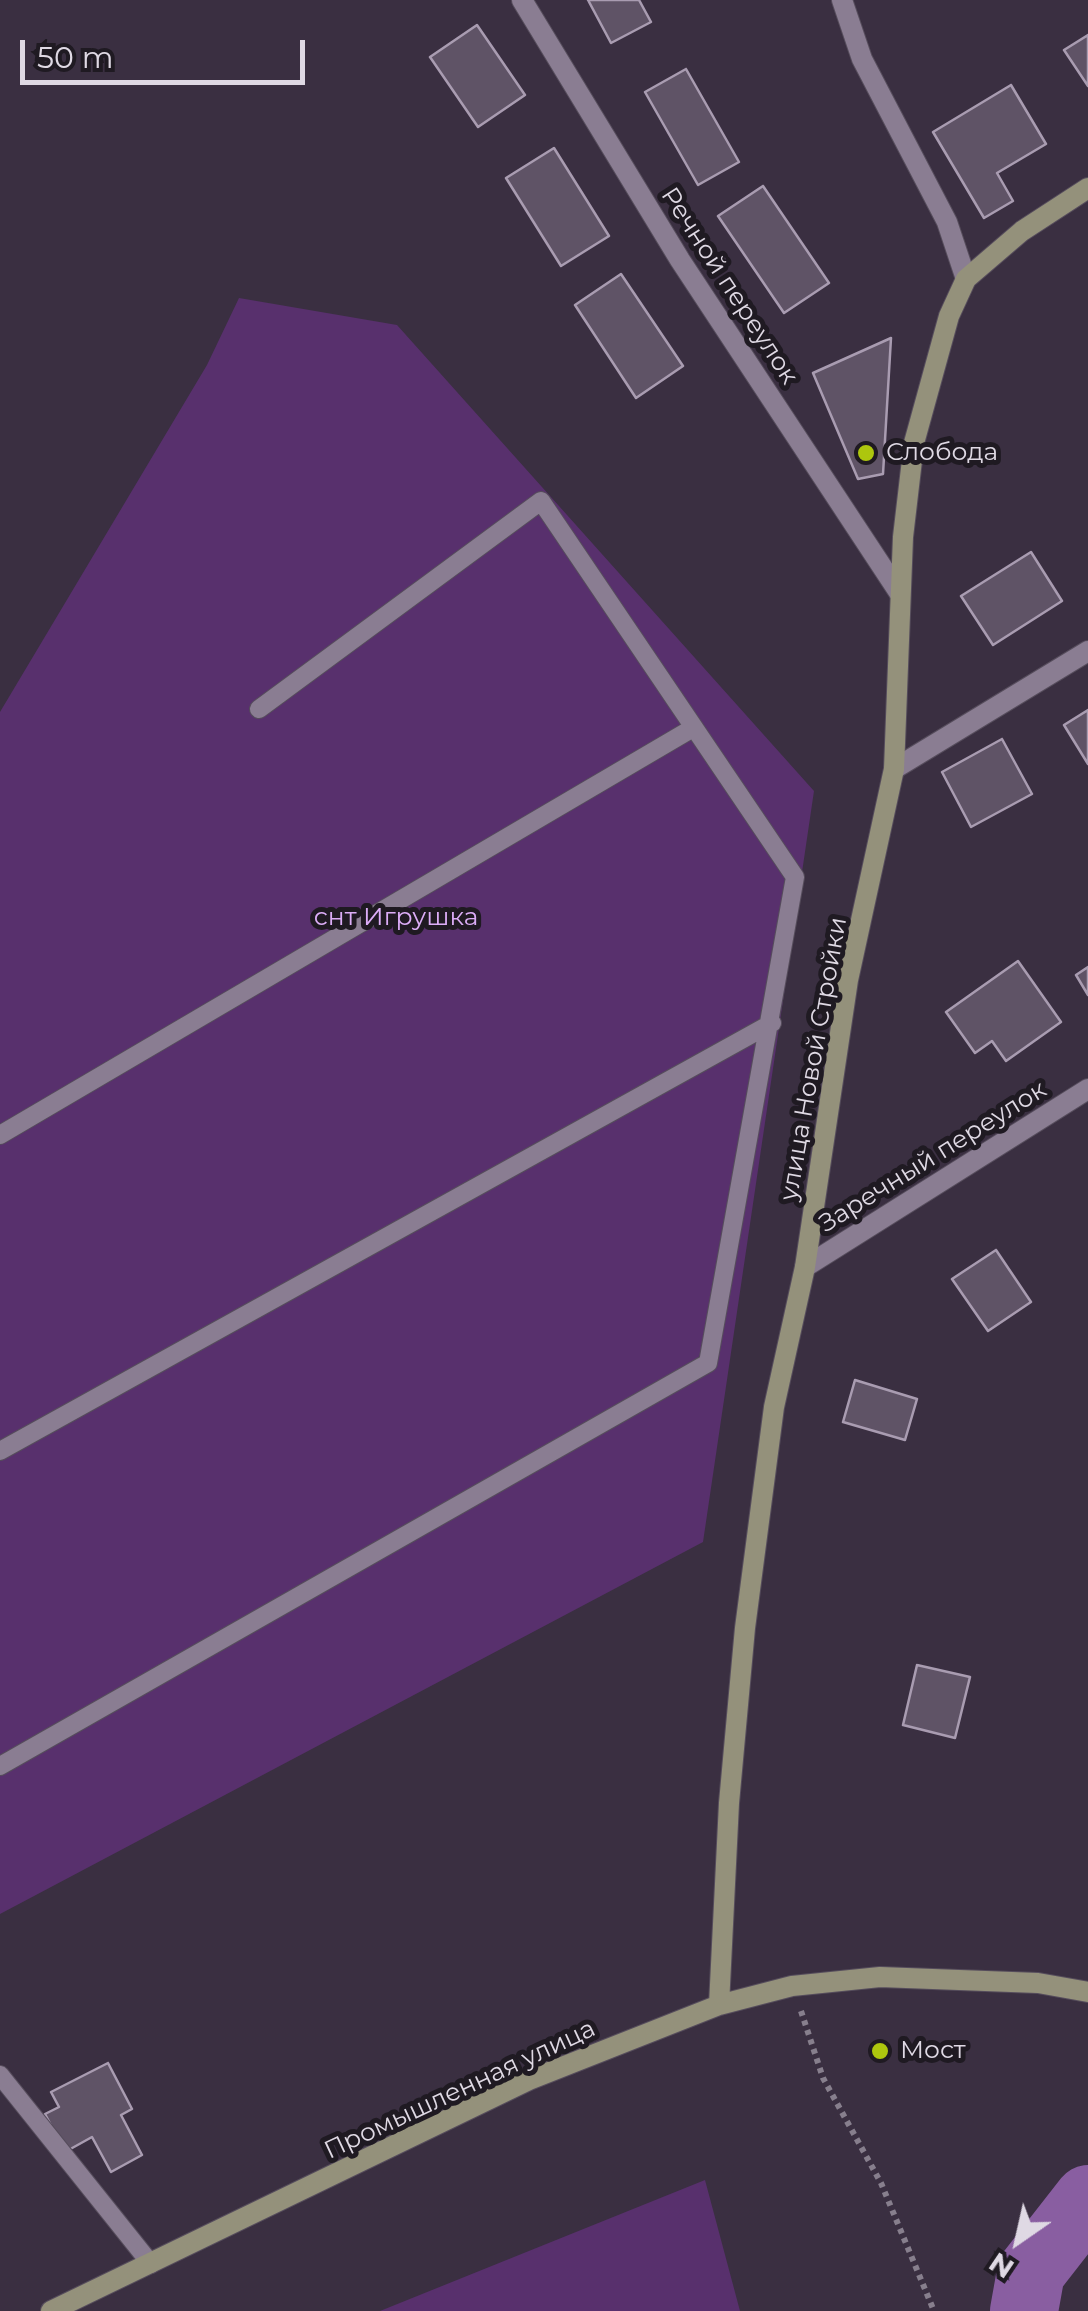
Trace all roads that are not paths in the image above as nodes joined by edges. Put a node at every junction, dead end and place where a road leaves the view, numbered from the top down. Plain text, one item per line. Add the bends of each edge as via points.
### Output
1 (522, 0) edge
2 (842, 0) edge
3 (1088, 188) edge
4 (966, 279) junction
5 (900, 594) junction
6 (1088, 651) edge
7 (259, 709) dead end
8 (693, 728) junction
9 (894, 769) junction
10 (772, 1023) junction
11 (1088, 1090) edge
12 (0, 1136) edge
13 (804, 1267) junction
14 (0, 1451) edge
15 (0, 1766) edge
16 (1088, 1992) edge
17 (719, 2005) junction
18 (0, 2075) edge
19 (151, 2264) junction
20 (51, 2311) edge

1 - 5 street, Речной переулок via 689,274
2 - 4 street via 862,59 947,222
3 - 4 street, улица Новой Стройки via 1022,230
4 - 5 street, улица Новой Стройки via 949,316 914,444
5 - 9 street, улица Новой Стройки
6 - 9 street
7 - 8 lane via 541,501
8 - 10 lane via 794,876
8 - 12 lane
9 - 13 street, улица Новой Стройки via 848,980
10 - 14 lane
10 - 15 lane via 708,1362
11 - 13 street, Заречный переулок
13 - 17 street, улица Новой Стройки via 774,1408 745,1628
16 - 17 street, Промышленная улица via 1038,1983 880,1977 792,1986
17 - 19 street, Промышленная улица via 529,2080
18 - 19 lane
19 - 20 street, Промышленная улица

